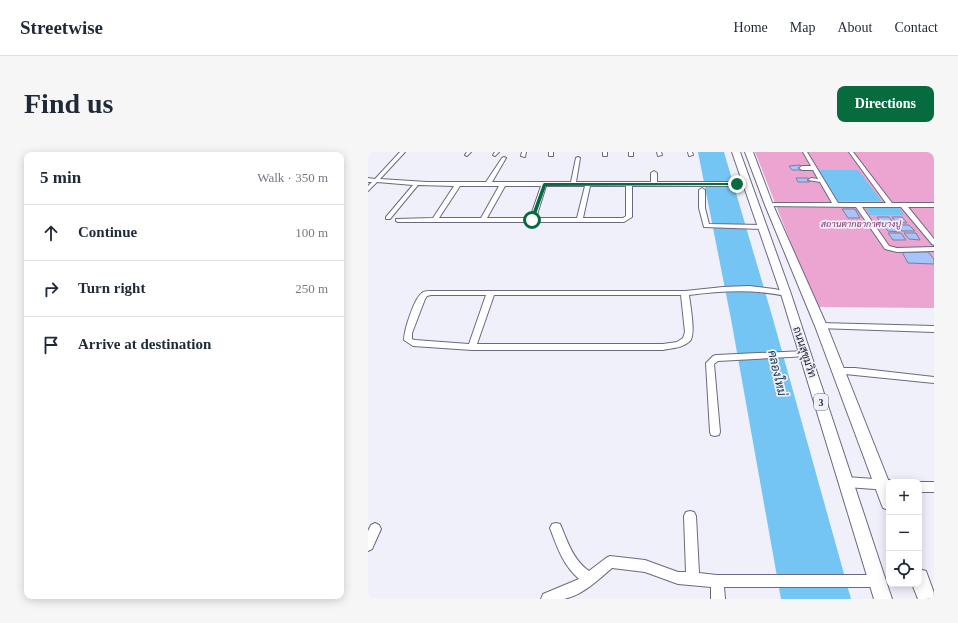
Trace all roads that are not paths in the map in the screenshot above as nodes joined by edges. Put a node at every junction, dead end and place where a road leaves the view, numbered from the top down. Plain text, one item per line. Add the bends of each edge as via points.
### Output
1 (403, 152) edge
2 (736, 152) edge
3 (749, 152) edge
4 (805, 152) edge
5 (851, 152) edge
6 (578, 155) edge
7 (504, 158) dead end
8 (802, 168) dead end
9 (815, 168) junction
10 (654, 173) dead end
11 (368, 180) edge
12 (377, 180) junction
13 (811, 180) dead end
14 (822, 180) junction
15 (746, 183) junction
16 (416, 184) junction
17 (458, 184) junction
18 (488, 184) junction
19 (503, 184) junction
20 (544, 184) junction
21 (573, 184) junction
22 (588, 184) junction
23 (629, 185) junction
24 (654, 185) junction
25 (702, 185) junction
26 (368, 189) edge
27 (890, 204) junction
28 (769, 205) junction
29 (836, 205) junction
30 (858, 205) junction
31 (904, 205) junction
32 (934, 205) edge
33 (754, 206) junction
34 (388, 218) dead end
35 (398, 220) dead end
36 (435, 220) junction
37 (482, 220) junction
38 (532, 220) junction
39 (580, 220) junction
40 (755, 228) junction
41 (934, 243) edge
42 (934, 249) edge
43 (491, 293) junction
44 (685, 293) junction
45 (786, 294) junction
46 (820, 326) junction
47 (934, 329) edge
48 (472, 347) junction
49 (805, 354) junction
50 (838, 372) junction
51 (934, 380) edge
52 (715, 432) dead end
53 (846, 482) junction
54 (885, 485) edge
55 (922, 487) edge
56 (934, 487) edge
57 (690, 516) dead end
58 (556, 528) dead end
59 (375, 529) dead end
60 (368, 545) edge
61 (590, 579) junction
62 (693, 579) junction
63 (717, 581) junction
64 (871, 581) junction
65 (922, 586) edge
66 (548, 599) edge
67 (718, 599) edge
68 (883, 599) edge
69 (927, 599) edge

1 - 12 street
2 - 15 highway, ถนนสุขุมวิท / 3
3 - 28 highway, ถนนสุขุมวิท
4 - 9 street
5 - 27 street
6 - 21 street
7 - 18 street
8 - 9 street
9 - 14 street
10 - 24 street
11 - 12 street
12 - 16 street
12 - 26 street
13 - 14 street
14 - 29 street
15 - 25 street
15 - 33 highway, ถนนสุขุมวิท / 3
16 - 17 street
16 - 34 street
17 - 18 street
17 - 36 street
18 - 19 street
19 - 20 street
19 - 37 street
20 - 21 street
20 - 38 street
21 - 22 street
22 - 23 street
22 - 39 street
23 - 24 street
23 - 39 street via 628,219
24 - 25 street
25 - 40 street via 706,226
27 - 30 street
27 - 31 street
28 - 29 street
28 - 33 highway
28 - 46 highway, ถนนสุขุมวิท
29 - 30 street
30 - 42 street via 887,248
31 - 32 street
31 - 41 street
33 - 40 highway, ถนนสุขุมวิท / 3
35 - 36 street
36 - 37 street
37 - 38 street
38 - 39 street
40 - 45 highway, ถนนสุขุมวิท / 3
43 - 44 street
43 - 48 street
43 - 48 street via 425,294 421,298 408,333 408,340 413,343
44 - 45 street via 721,289 767,289
44 - 48 street via 689,332 687,339 679,344 663,348
45 - 49 highway, ถนนสุขุมวิท / 3
46 - 47 street
46 - 50 highway, ถนนสุขุมวิท
49 - 52 street via 720,357 710,363
49 - 53 highway, ถนนสุขุมวิท / 3
50 - 51 street via 855,371
50 - 54 highway, ถนนสุขุมวิท
53 - 54 street
53 - 64 highway, ถนนสุขุมวิท / 3
55 - 56 street
57 - 62 street
58 - 61 street via 567,556 577,571
59 - 60 street
61 - 62 street via 610,562 645,566 678,578
61 - 66 street
62 - 63 street
63 - 64 street
63 - 67 street
64 - 68 highway, ถนนสุขุมวิท / 3
65 - 69 highway

